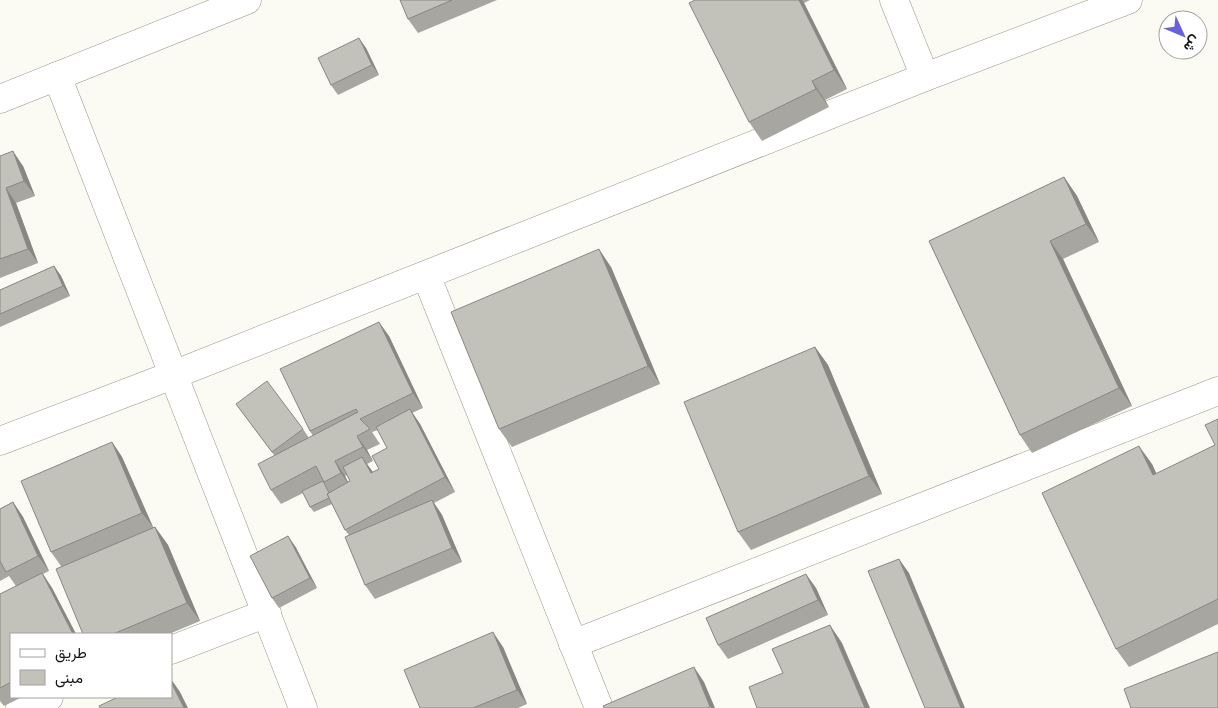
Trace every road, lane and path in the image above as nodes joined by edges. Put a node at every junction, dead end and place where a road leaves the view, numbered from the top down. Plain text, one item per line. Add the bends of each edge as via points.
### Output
1 (247, 0) edge
2 (894, 0) edge
3 (1128, 0) edge
4 (57, 76) junction
5 (925, 77) junction
6 (0, 99) edge
7 (426, 275) junction
8 (173, 375) junction
9 (1218, 391) edge
10 (0, 440) edge
11 (266, 614) junction
12 (573, 644) junction
13 (172, 650) edge
14 (46, 698) edge
15 (20, 708) edge
16 (303, 708) edge
17 (599, 708) edge

1 - 4 street
2 - 5 street
3 - 5 street
4 - 6 street
4 - 8 street
5 - 7 street
7 - 8 street
7 - 12 street
8 - 10 street
8 - 11 street
9 - 12 street
11 - 13 street
11 - 16 street
12 - 17 street
14 - 15 street

